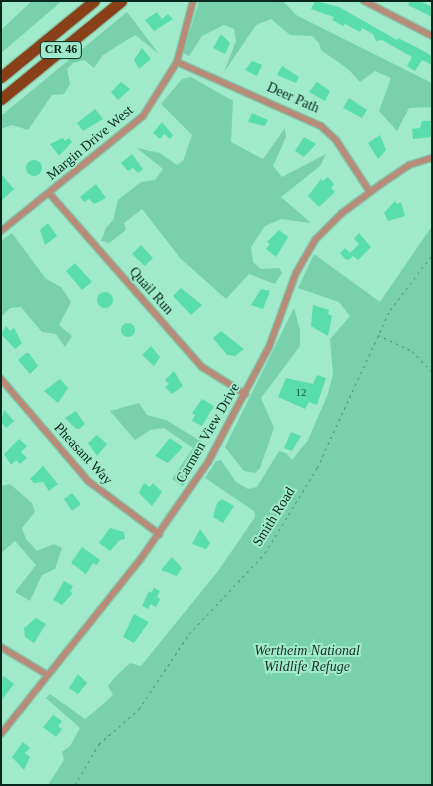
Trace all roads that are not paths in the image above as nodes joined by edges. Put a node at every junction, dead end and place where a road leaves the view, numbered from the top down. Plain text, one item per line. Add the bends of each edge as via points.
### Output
1 (94, 1) edge
2 (120, 1) edge
3 (193, 1) edge
4 (364, 1) edge
5 (432, 36) edge
6 (177, 62) junction
7 (1, 77) edge
8 (1, 99) edge
9 (432, 158) edge
10 (370, 192) junction
11 (49, 193) junction
12 (1, 231) edge
13 (1, 380) edge
14 (246, 394) junction
15 (159, 534) junction
16 (1, 647) edge
17 (46, 674) junction
18 (1, 734) edge

1 - 7 highway, CR 46
2 - 8 highway, CR 46
3 - 6 street, Margin Drive West
4 - 5 street
6 - 10 street, Deer Path via 321,126 336,140
6 - 11 street, Margin Drive West via 143,116
9 - 10 street, Carmen View Drive via 409,165
10 - 14 street, Carmen View Drive via 327,226 306,254 288,292 269,347
11 - 12 street, Margin Drive West
11 - 14 street, Quail Run via 202,367
13 - 15 street, Pheasant Way via 93,486
14 - 15 street, Carmen View Drive via 208,462
15 - 17 street, Carmen View Drive
16 - 17 street
17 - 18 street, Carmen View Drive

